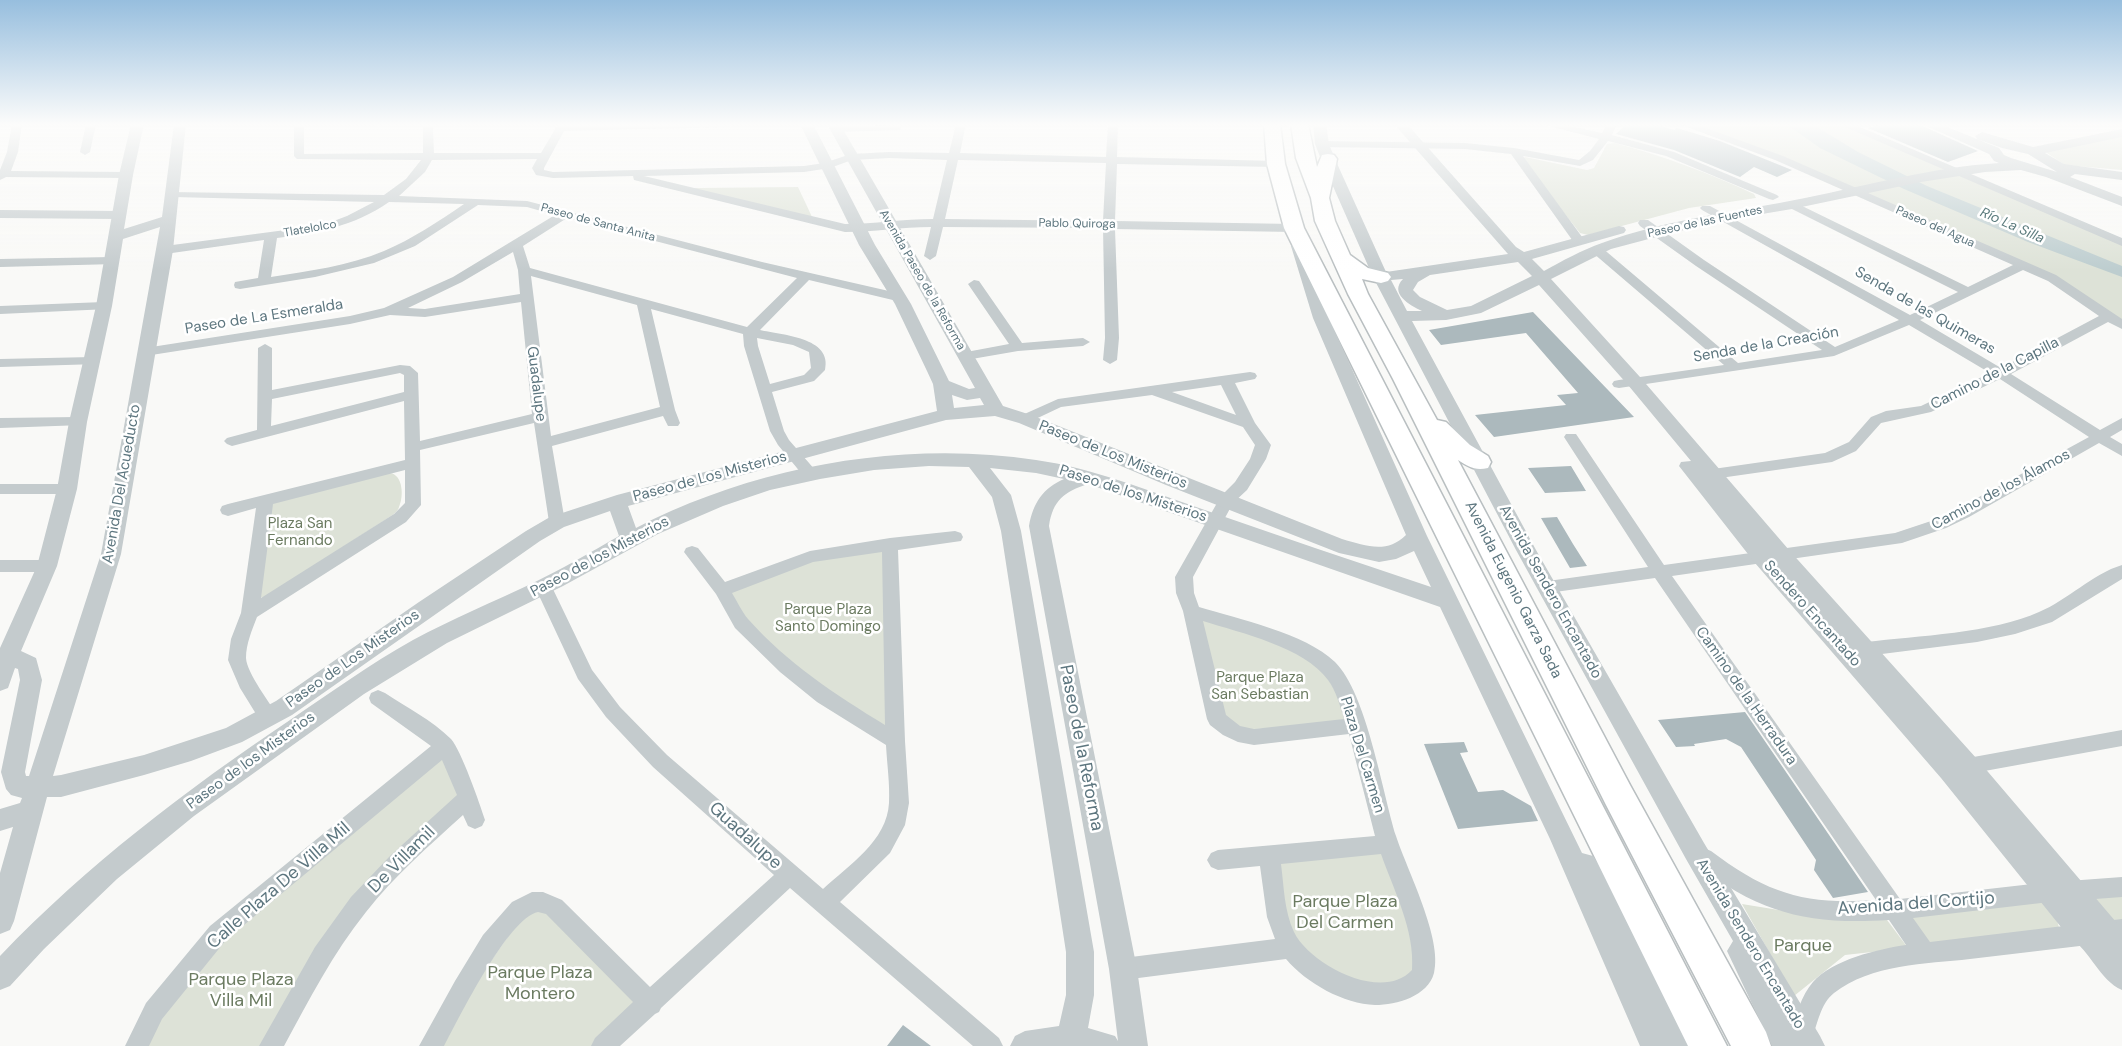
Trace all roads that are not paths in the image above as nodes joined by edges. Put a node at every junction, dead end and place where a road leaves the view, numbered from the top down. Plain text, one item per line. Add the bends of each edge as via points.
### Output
1 (175, 173) edge
2 (416, 173) edge
3 (544, 173) edge
4 (617, 173) junction
5 (626, 173) edge
6 (830, 173) edge
7 (860, 173) edge
8 (950, 173) edge
9 (1112, 173) edge
10 (1279, 173) edge
11 (1311, 173) edge
12 (1321, 173) edge
13 (1336, 173) edge
14 (1442, 173) edge
15 (1530, 173) edge
16 (1715, 173) edge
17 (1812, 173) edge
18 (1934, 173) edge
19 (1956, 173) edge
20 (2062, 173) edge
21 (2063, 173) edge
22 (2081, 173) edge
23 (2, 175) edge
24 (126, 175) joint
25 (2122, 176) edge
26 (1848, 188) junction
27 (2122, 194) edge
28 (1773, 197) junction
29 (1320, 198) junction
30 (386, 200) junction
31 (476, 201) junction
32 (2122, 202) edge
33 (1792, 205) junction
34 (1706, 208) junction
35 (170, 213) junction
36 (0, 214) edge
37 (565, 214) junction
38 (1720, 217) junction
39 (939, 223) junction
40 (889, 224) junction
41 (118, 225) junction
42 (1109, 225) junction
43 (1650, 227) junction
44 (860, 228) junction
45 (1296, 234) junction
46 (272, 236) junction
47 (1579, 241) junction
48 (2122, 242) edge
49 (517, 246) junction
50 (165, 250) junction
51 (1597, 250) junction
52 (1514, 255) junction
53 (930, 256) dead end
54 (1343, 259) junction
55 (112, 261) junction
56 (0, 263) edge
57 (2022, 266) junction
58 (524, 270) junction
59 (1428, 270) junction
60 (805, 276) junction
61 (1381, 277) junction
62 (1534, 280) junction
63 (264, 281) junction
64 (974, 284) dead end
65 (240, 285) dead end
66 (1968, 292) junction
67 (897, 296) junction
68 (526, 297) junction
69 (642, 303) junction
70 (104, 306) junction
71 (0, 310) edge
72 (388, 311) junction
73 (1446, 314) junction
74 (1402, 316) junction
75 (2109, 316) junction
76 (1910, 320) junction
77 (2122, 325) edge
78 (750, 332) junction
79 (1083, 342) dead end
80 (1018, 346) junction
81 (265, 348) dead end
82 (146, 352) junction
83 (1834, 352) junction
84 (966, 356) junction
85 (1110, 360) dead end
86 (93, 361) junction
87 (0, 363) edge
88 (1735, 368) junction
89 (2000, 373) junction
90 (1250, 376) dead end
91 (1226, 380) junction
92 (1626, 383) junction
93 (942, 384) junction
94 (764, 390) junction
95 (1154, 391) junction
96 (984, 392) junction
97 (410, 395) junction
98 (265, 396) junction
99 (1414, 397) junction
100 (996, 410) junction
101 (946, 414) junction
102 (540, 417) junction
103 (1025, 418) junction
104 (78, 422) junction
105 (2122, 422) edge
106 (0, 423) edge
107 (1248, 424) junction
108 (264, 432) junction
109 (1571, 437) dead end
110 (2100, 437) junction
111 (232, 441) dead end
112 (544, 443) junction
113 (2122, 450) edge
114 (795, 454) junction
115 (412, 455) junction
116 (974, 461) junction
117 (1479, 462) junction
118 (1712, 474) junction
119 (810, 475) junction
120 (1088, 477) junction
121 (0, 489) edge
122 (67, 489) junction
123 (1228, 500) junction
124 (265, 502) junction
125 (617, 502) junction
126 (228, 510) dead end
127 (1215, 521) junction
128 (557, 522) junction
129 (1417, 536) junction
130 (955, 537) dead end
131 (630, 538) junction
132 (890, 544) junction
133 (692, 552) dead end
134 (1772, 557) junction
135 (0, 566) edge
136 (47, 566) junction
137 (2122, 571) edge
138 (1660, 572) junction
139 (544, 587) junction
140 (1548, 587) junction
141 (722, 590) junction
142 (1447, 601) junction
143 (427, 608) junction
144 (1192, 611) junction
145 (250, 613) junction
146 (448, 631) junction
147 (1866, 649) junction
148 (4, 655) edge
149 (0, 682) edge
150 (378, 698) dead end
151 (268, 717) junction
152 (1356, 725) junction
153 (2122, 738) edge
154 (895, 741) junction
155 (445, 746) junction
156 (1968, 766) junction
157 (38, 787) junction
158 (468, 798) junction
159 (30, 812) junction
160 (0, 820) edge
161 (475, 820) dead end
162 (1562, 837) junction
163 (1388, 844) junction
164 (1695, 851) junction
165 (1269, 857) junction
166 (1218, 860) dead end
167 (789, 876) junction
168 (2122, 887) edge
169 (2071, 890) junction
170 (2049, 892) junction
171 (824, 903) junction
172 (1895, 910) junction
173 (0, 921) edge
174 (2105, 932) edge
175 (1291, 948) junction
176 (2122, 950) edge
177 (1925, 953) junction
178 (1123, 969) junction
179 (0, 976) edge
180 (2122, 976) edge
181 (651, 1004) junction
182 (1071, 1039) junction
183 (1800, 1041) edge
184 (136, 1046) edge
185 (271, 1046) edge
186 (431, 1046) edge
187 (603, 1046) edge
188 (991, 1046) edge
189 (1025, 1046) edge
190 (1105, 1046) edge
191 (1133, 1046) edge
192 (1655, 1046) edge
193 (1677, 1046) edge
194 (1708, 1046) edge
195 (1752, 1046) edge

1 - 35 street, Avenida Del Acueducto
2 - 30 street, Tlatelolco
3 - 4 street
4 - 5 street
4 - 44 street, Pablo Quiroga via 833,225
6 - 44 street, Avenida Paseo de la Reforma
7 - 40 street, Avenida Paseo de la Reforma
8 - 39 street
9 - 42 street
10 - 45 highway
11 - 29 highway, Avenida Eugenio Garza Sada
12 - 29 highway
13 - 61 street, Avenida Sendero Encantado
14 - 52 street, Sendero Encantado
15 - 47 street
16 - 28 street
17 - 26 street, Paseo del Agua
18 - 26 street, Paseo de las Fuentes
19 - 48 street
20 - 32 street
21 - 27 street
22 - 25 street
23 - 24 street
24 - 41 street
26 - 28 street, Paseo de las Fuentes
26 - 33 street, Paseo de las Fuentes
26 - 57 street, Paseo del Agua
28 - 34 street, Paseo de las Fuentes
29 - 54 highway, Avenida Eugenio Garza Sada via 1325,221
30 - 31 street, Paseo de Santa Anita
30 - 35 street, Paseo de Santa Anita
30 - 46 street, Tlatelolco via 337,226
31 - 37 street, Paseo de Santa Anita via 527,204
31 - 63 street via 437,228 387,254 362,263
33 - 38 street, Paseo de las Fuentes
33 - 66 street
34 - 38 street, Senda de las Quimeras
34 - 43 street, Paseo de las Fuentes
35 - 41 street
35 - 41 street via 139,229
35 - 50 street, Avenida Del Acueducto
36 - 41 street
37 - 49 street, Paseo de La Esmeralda
37 - 60 street, Paseo de Santa Anita
38 - 43 street, Paseo de las Fuentes
38 - 76 street, Senda de las Quimeras
39 - 40 street, Pablo Quiroga
39 - 42 street, Pablo Quiroga
39 - 53 street
40 - 44 street, Pablo Quiroga
40 - 84 street, Avenida Paseo de la Reforma
41 - 55 street
42 - 45 street, Pablo Quiroga
42 - 85 street
43 - 47 street, Paseo de las Fuentes
43 - 51 street, Paseo de las Fuentes
43 - 83 street
44 - 67 street, Avenida Paseo de la Reforma via 866,245
45 - 129 street via 1321,318
45 - 194 highway
46 - 50 street, Tlatelolco
46 - 63 street
47 - 52 street, Paseo de las Fuentes
49 - 58 street, Guadalupe
49 - 72 street, Paseo de La Esmeralda via 467,274
50 - 82 street, Avenida Del Acueducto
51 - 62 street, Paseo de las Fuentes
51 - 88 street
52 - 59 street, Paseo de las Fuentes
52 - 62 street, Sendero Encantado
54 - 61 highway via 1361,273
54 - 99 highway, Avenida Eugenio Garza Sada via 1358,294
55 - 56 street
55 - 70 street
57 - 66 street, Senda de la Creación
57 - 75 street, Paseo del Agua via 2052,278
58 - 68 street, Guadalupe
58 - 69 street
59 - 61 street, Paseo de las Fuentes
59 - 73 street via 1414,276 1406,292 1416,302
60 - 67 street, Paseo de Santa Anita
60 - 78 street
61 - 74 street, Avenida Sendero Encantado
62 - 73 street, Paseo de las Fuentes via 1480,308
62 - 92 street, Sendero Encantado
63 - 65 street
64 - 80 street
66 - 76 street, Senda de la Creación
67 - 93 street, Avenida Paseo de la Reforma
68 - 72 street, Paseo de La Esmeralda via 425,313
68 - 102 street, Guadalupe
69 - 78 street
69 - 112 street via 670,417
70 - 71 street
70 - 86 street
72 - 82 street, Paseo de La Esmeralda
73 - 74 street, Paseo de las Fuentes
74 - 117 street, Avenida Sendero Encantado
75 - 77 street, Paseo del Agua
75 - 89 street, Camino de la Capilla
76 - 83 street, Senda de la Creación
76 - 89 street, Senda de las Quimeras
78 - 94 street
78 - 94 street via 797,342 814,349 817,354 819,366 814,375
79 - 80 street
80 - 84 street
81 - 98 street
82 - 157 street, Avenida Del Acueducto via 111,554
83 - 88 street, Senda de la Creación
84 - 96 street, Avenida Paseo de la Reforma
86 - 87 street
86 - 104 street
88 - 92 street, Senda de la Creación
89 - 110 street, Senda de las Quimeras
89 - 118 street, Camino de la Capilla via 1931,408 1880,418 1871,423 1856,444 1827,458
90 - 91 street
91 - 95 street
91 - 107 street
92 - 118 street, Sendero Encantado
92 - 134 street, Sendero Encantado
93 - 96 street via 967,395
93 - 101 street, Avenida Paseo de la Reforma
94 - 114 street via 783,442
95 - 103 street via 1058,403
95 - 107 street
96 - 100 street, Avenida Paseo de la Reforma
97 - 98 street via 411,373 400,369
97 - 108 street
97 - 115 street
98 - 108 street
99 - 117 highway via 1461,451
99 - 195 highway, Avenida Eugenio Garza Sada via 1618,795
100 - 101 street, Paseo de Los Misterios
100 - 103 street, Paseo de Los Misterios
101 - 114 street, Paseo de Los Misterios
102 - 112 street, Guadalupe
102 - 115 street
103 - 123 street, Paseo de Los Misterios
104 - 106 street
104 - 122 street
105 - 110 street, Camino de los Álamos
107 - 123 street via 1262,445 1251,471
108 - 111 street
109 - 138 street, Camino de la Herradura
110 - 113 street, Senda de las Quimeras
110 - 134 street, Camino de los Álamos via 1940,524 1896,540
112 - 128 street, Guadalupe
114 - 119 street
114 - 125 street, Paseo de Los Misterios
115 - 124 street
115 - 145 street via 413,505 409,510
116 - 119 street, Paseo de los Misterios via 879,464
116 - 120 street, Paseo de los Misterios via 1053,468
116 - 182 street, Paseo de la Reforma via 1001,495 1011,531 1080,952 1080,995
117 - 140 street, Avenida Sendero Encantado
118 - 134 street, Sendero Encantado
119 - 131 street, Paseo de los Misterios via 714,502
120 - 127 street, Paseo de los Misterios
120 - 178 street, Paseo de la Reforma via 1056,490 1046,501 1039,526
121 - 122 street
122 - 136 street
123 - 127 street
123 - 129 street, Paseo de Los Misterios via 1360,552 1378,555 1399,553
124 - 126 street
124 - 145 street
125 - 128 street, Paseo de Los Misterios
125 - 131 street
127 - 142 street, Paseo de los Misterios
127 - 144 street via 1184,577 1185,593
128 - 143 street, Paseo de Los Misterios
129 - 142 street
130 - 132 street
131 - 139 street, Paseo de los Misterios
132 - 141 street via 810,557
132 - 154 street
133 - 141 street
134 - 138 street, Camino de los Álamos
134 - 147 street, Sendero Encantado
134 - 170 street, Sendero Encantado
135 - 136 street
136 - 148 street
137 - 147 street via 2046,618 2015,628 1977,636
138 - 140 street, Camino de los Álamos
138 - 172 street, Camino de la Herradura
139 - 146 street, Paseo de los Misterios
139 - 167 street, Guadalupe via 586,674 613,712 660,761
140 - 164 street, Avenida Sendero Encantado
141 - 154 street via 741,623 786,667 824,697
142 - 162 street
143 - 146 street
143 - 151 street, Paseo de Los Misterios
144 - 152 street, Plaza Del Carmen via 1298,647 1314,656 1328,666 1338,681
144 - 152 street via 1218,719 1227,730 1239,736 1254,737
145 - 151 street via 240,639 237,660
146 - 179 street, Paseo de los Misterios via 405,655 257,754 179,813 68,904
147 - 156 street, Sendero Encantado
148 - 149 street
148 - 157 street, Paseo de Los Misterios via 28,664 31,680 14,772 15,782 20,787
150 - 155 street
151 - 157 street, Paseo de Los Misterios via 234,735 191,751 61,786
152 - 163 street, Plaza Del Carmen
153 - 156 street
154 - 171 street via 899,803 895,825 883,846
155 - 158 street
155 - 184 street, Calle Plaza De Villa Mil via 218,933 154,1011
156 - 169 street, Sendero Encantado
157 - 159 street, Avenida Del Acueducto
158 - 161 street
158 - 185 street, De Villamil via 391,867 358,905 325,952
159 - 160 street
159 - 173 street, Avenida Del Acueducto
162 - 192 street
162 - 193 street via 1604,894
163 - 165 street
163 - 175 street, Plaza Del Carmen via 1424,953 1423,972 1416,984 1393,993 1368,993 1334,982
164 - 172 street, Avenida del Cortijo via 1747,888 1797,907 1831,911
164 - 183 street, Avenida Sendero Encantado via 1721,911
165 - 166 street
165 - 175 street, Plaza Del Carmen via 1281,928
167 - 171 street, Guadalupe
167 - 181 street
168 - 169 street, Avenida del Cortijo
169 - 170 street, Avenida del Cortijo
169 - 174 street, Sendero Encantado
170 - 172 street, Avenida del Cortijo
170 - 174 street, Sendero Encantado via 2079,928
171 - 188 street, Guadalupe
172 - 177 street, Camino de la Herradura
174 - 176 street, Sendero Encantado
174 - 177 street
174 - 180 street, Sendero Encantado
175 - 178 street
177 - 183 street via 1845,973 1825,987 1812,1006
178 - 191 street, Paseo de la Reforma
181 - 186 street via 554,907 533,901 520,907 496,934
181 - 187 street
182 - 189 street
182 - 190 street

